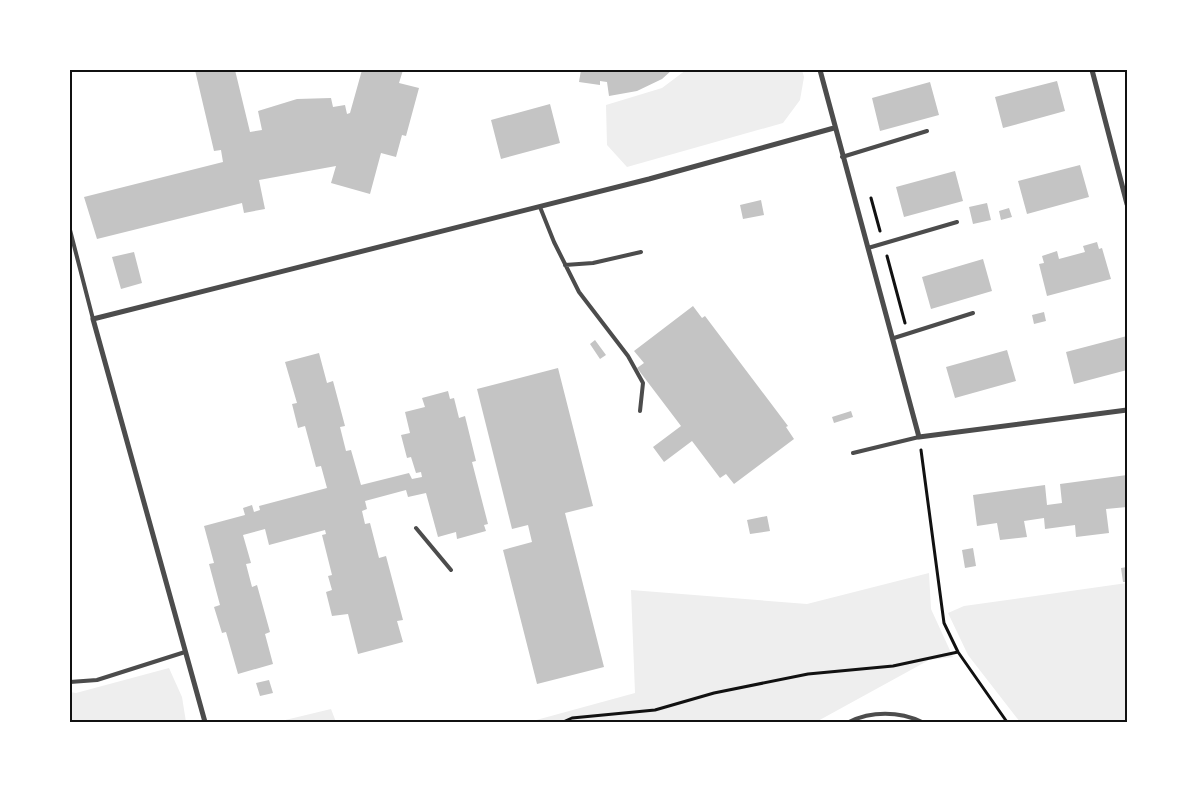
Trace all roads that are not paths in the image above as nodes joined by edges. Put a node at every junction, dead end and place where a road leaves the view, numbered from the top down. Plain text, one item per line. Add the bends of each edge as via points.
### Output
1 (820, 70) edge
2 (1092, 70) edge
3 (834, 128) junction
4 (927, 131) dead end
5 (842, 157) junction
6 (1127, 204) edge
7 (540, 207) junction
8 (957, 222) dead end
9 (70, 230) edge
10 (868, 248) junction
11 (641, 252) dead end
12 (566, 265) junction
13 (973, 313) dead end
14 (93, 319) junction
15 (894, 338) junction
16 (1127, 410) edge
17 (640, 411) dead end
18 (919, 437) junction
19 (853, 452) dead end
20 (416, 528) dead end
21 (451, 570) dead end
22 (185, 652) junction
23 (70, 682) edge
24 (205, 722) edge
25 (848, 722) edge
26 (922, 722) edge

1 - 3 street
2 - 6 street
3 - 5 street
3 - 7 street
4 - 5 lane
5 - 10 street
7 - 12 lane
7 - 14 street
8 - 10 lane
9 - 14 lane
10 - 15 street
11 - 12 lane via 593,263
12 - 17 lane via 578,292 628,356 644,383
13 - 15 lane
14 - 22 street
15 - 18 street
16 - 18 street
18 - 19 lane
20 - 21 lane
22 - 23 lane via 97,680
22 - 24 street
25 - 26 lane via 871,713 914,718

